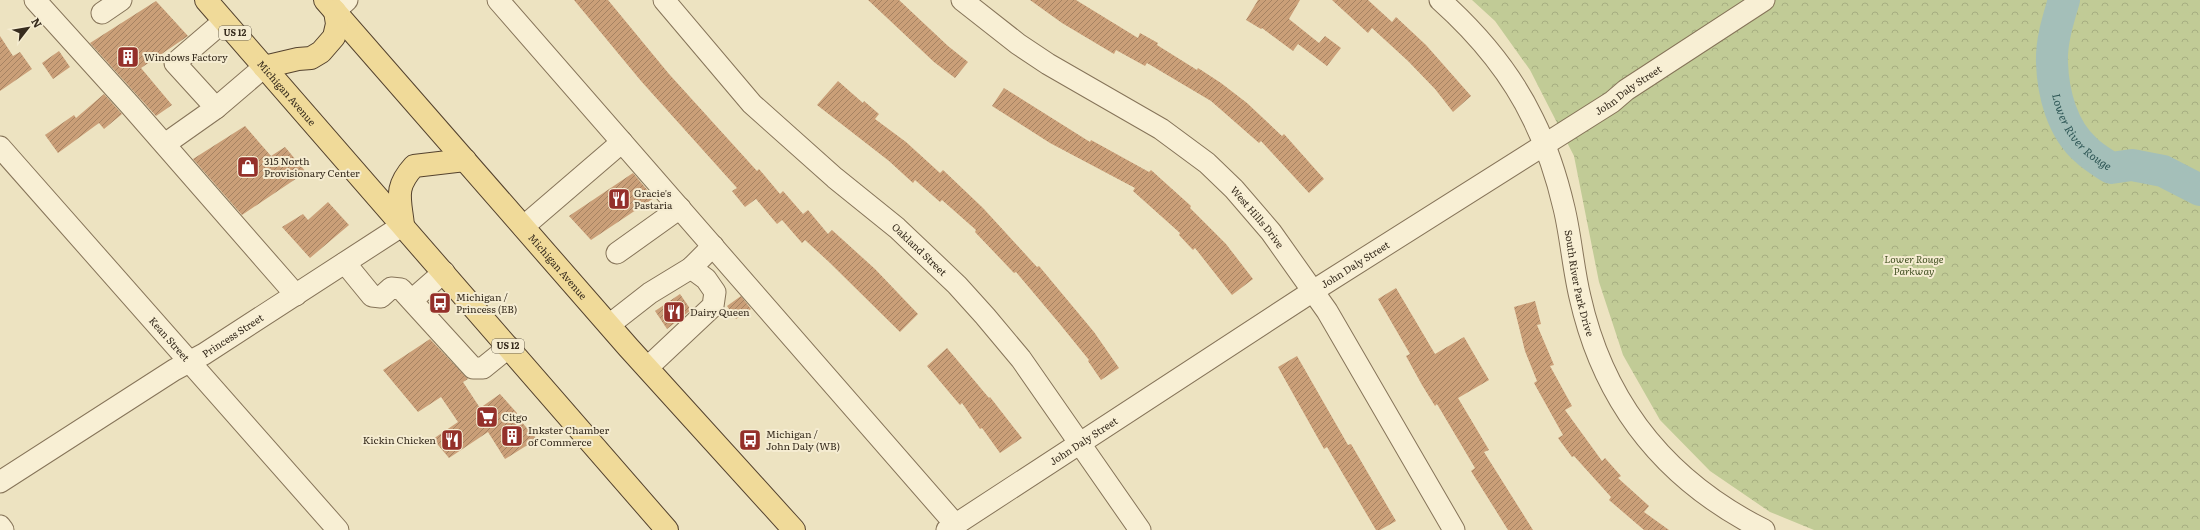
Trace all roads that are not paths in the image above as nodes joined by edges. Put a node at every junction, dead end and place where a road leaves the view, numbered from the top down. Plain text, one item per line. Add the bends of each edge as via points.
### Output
1 (34, 0) edge
2 (121, 0) edge
3 (206, 0) edge
4 (498, 0) edge
5 (664, 0) edge
6 (962, 0) edge
7 (1440, 0) edge
8 (1764, 0) edge
9 (336, 4) edge
10 (102, 12) dead end
11 (224, 20) junction
12 (264, 67) junction
13 (216, 108) junction
14 (622, 142) junction
15 (165, 144) junction
16 (1544, 144) junction
17 (0, 147) edge
18 (465, 160) junction
19 (680, 208) junction
20 (403, 225) junction
21 (523, 227) junction
22 (713, 246) junction
23 (617, 253) dead end
24 (345, 263) junction
25 (691, 268) junction
26 (444, 272) junction
27 (1313, 291) junction
28 (296, 295) junction
29 (412, 300) junction
30 (609, 325) junction
31 (509, 347) junction
32 (189, 362) junction
33 (647, 368) junction
34 (1079, 443) junction
35 (0, 482) edge
36 (0, 526) edge
37 (956, 527) edge
38 (3, 530) edge
39 (338, 530) edge
40 (667, 530) edge
41 (794, 530) edge
42 (1140, 530) edge
43 (1454, 530) edge
44 (1764, 530) edge

1 - 15 street
2 - 10 street
3 - 11 main road, Michigan Avenue / US 12
4 - 14 street
5 - 34 street, Oakland Street via 752,104 835,178 897,228 957,285 1021,359
6 - 27 street, West Hills Drive via 1048,64 1161,129 1207,163 1253,210
7 - 16 street, South River Park Drive via 1476,35 1498,62 1524,101
8 - 16 street, John Daly Street via 1626,90 1612,102
9 - 12 main road via 337,24 334,37 320,52 310,58
9 - 18 main road, Michigan Avenue
11 - 12 main road, Michigan Avenue / US 12
11 - 13 street via 176,63
12 - 13 street
12 - 20 main road, Michigan Avenue / US 12
13 - 15 street
14 - 19 street
14 - 21 street
15 - 28 street
16 - 27 street, John Daly Street
16 - 44 street, South River Park Drive via 1564,208 1587,328 1616,397 1635,424 1673,467 1713,500
17 - 32 street, Kean Street
18 - 20 main road via 414,166 402,179 399,194
18 - 21 main road, Michigan Avenue
19 - 22 street
19 - 23 street
20 - 24 street, Princess Street
20 - 26 main road, Michigan Avenue / US 12
21 - 30 main road, Michigan Avenue
22 - 25 street
22 - 37 street
24 - 28 street, Princess Street
24 - 29 street via 372,296 381,297 392,288 401,289
25 - 30 street via 650,293
25 - 33 street via 706,279 715,292 713,306
26 - 29 street
26 - 31 main road, Michigan Avenue / US 12
27 - 34 street, John Daly Street
27 - 43 street, West Hills Drive
28 - 32 street, Princess Street
29 - 31 street via 473,368 483,368
30 - 33 main road, Michigan Avenue
31 - 40 main road, Michigan Avenue / US 12
32 - 35 street, Princess Street
32 - 39 street, Kean Street
33 - 41 main road, Michigan Avenue
34 - 37 street, John Daly Street
34 - 42 street, Oakland Street
36 - 38 street

